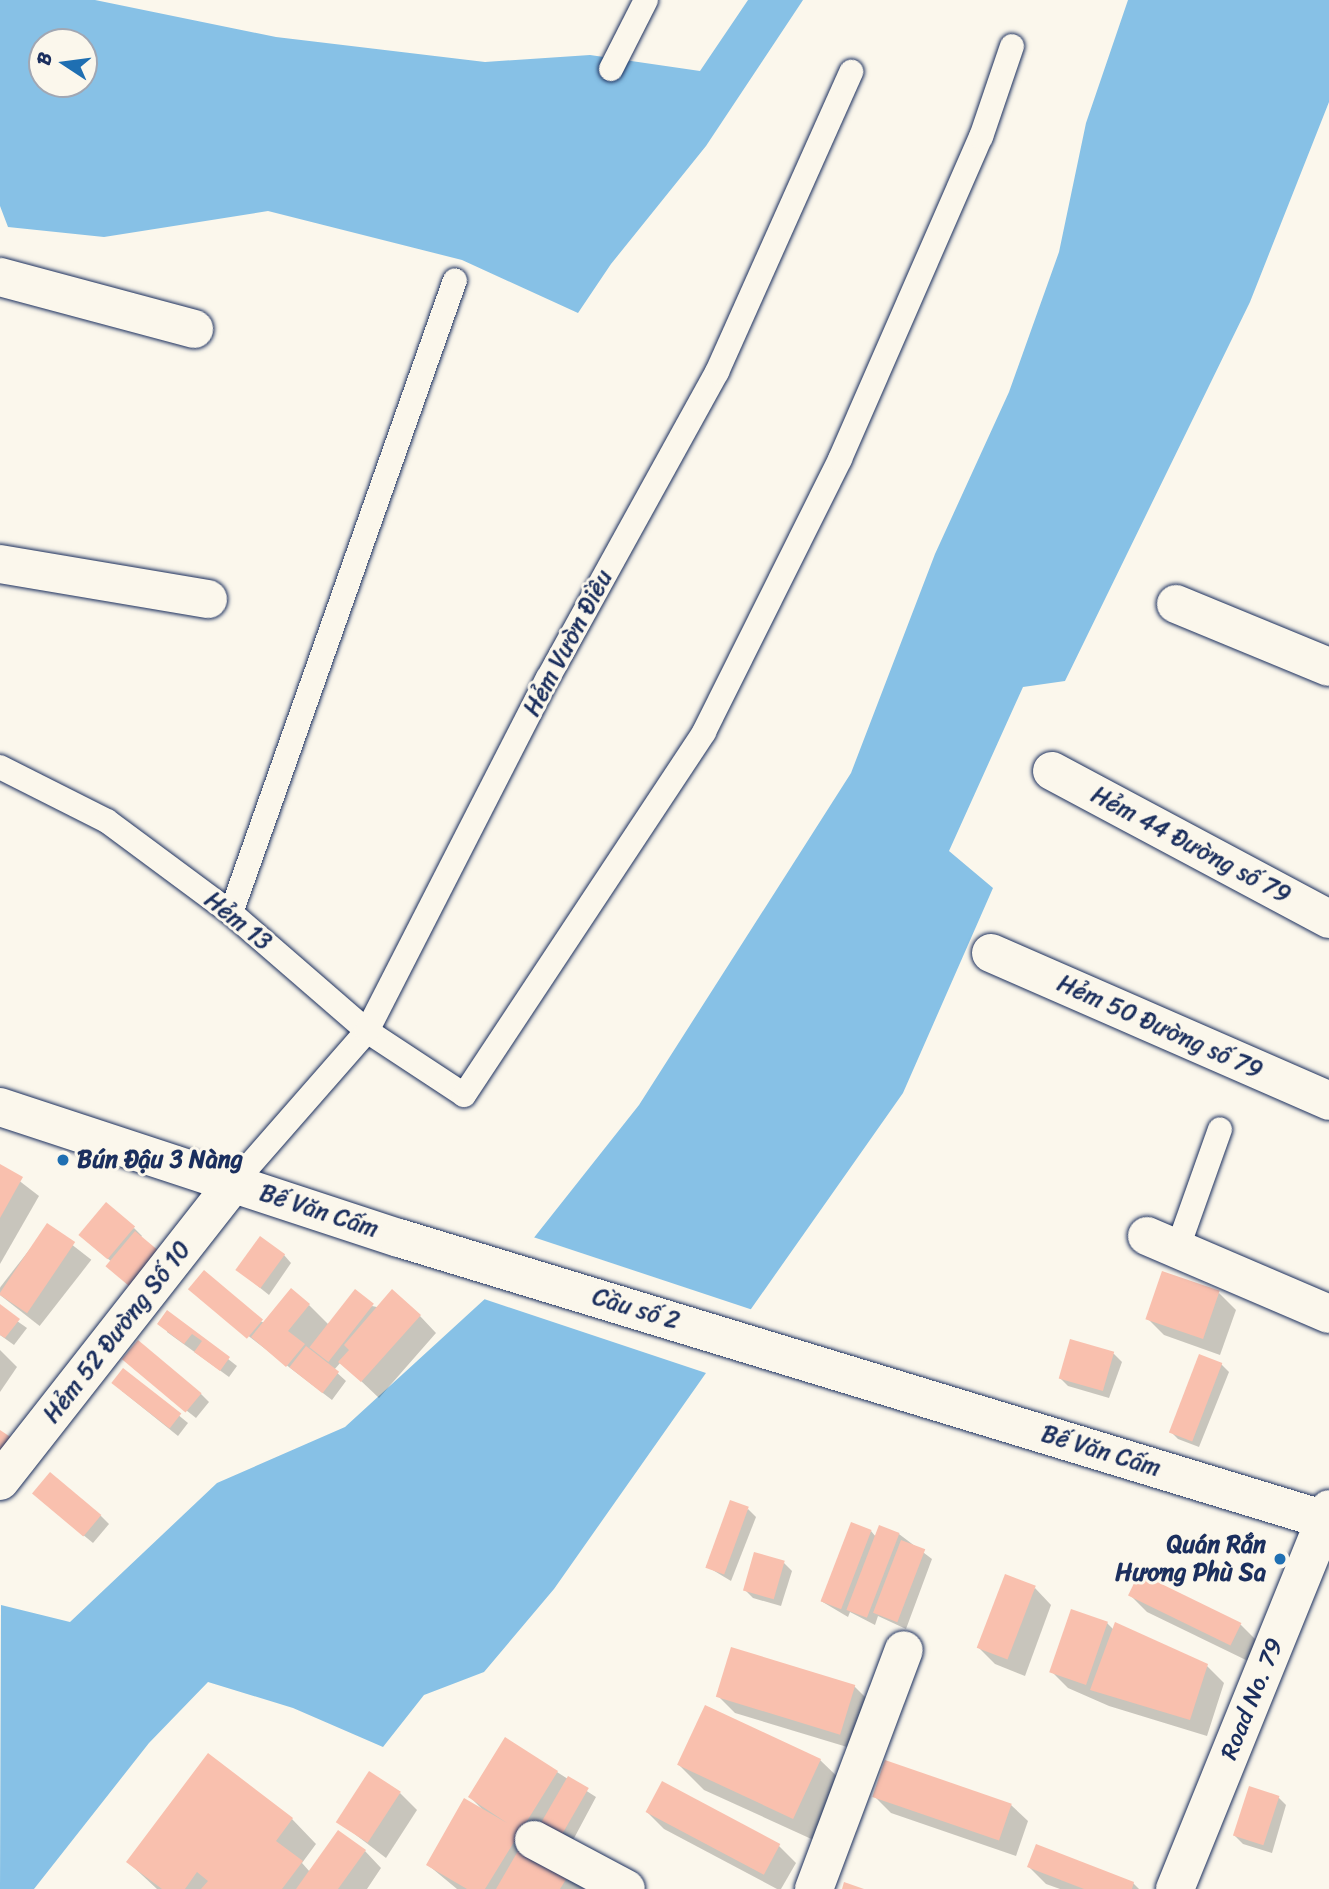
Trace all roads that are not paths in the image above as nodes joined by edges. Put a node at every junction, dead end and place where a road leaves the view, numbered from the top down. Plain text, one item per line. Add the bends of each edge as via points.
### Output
1 (646, 0) edge
2 (1012, 46) dead end
3 (611, 69) dead end
4 (851, 72) dead end
5 (0, 277) edge
6 (455, 281) dead end
7 (194, 329) dead end
8 (0, 564) edge
9 (208, 599) dead end
10 (1176, 604) dead end
11 (1329, 667) edge
12 (0, 767) edge
13 (1052, 771) dead end
14 (231, 913) junction
15 (1329, 919) edge
16 (991, 953) dead end
17 (367, 1031) junction
18 (1329, 1101) edge
19 (0, 1107) edge
20 (1220, 1129) dead end
21 (234, 1183) junction
22 (399, 1238) joint
23 (1162, 1243) joint
24 (1329, 1314) edge
25 (874, 1381) joint
26 (0, 1481) edge
27 (1328, 1516) edge
28 (904, 1650) dead end
29 (534, 1840) dead end
30 (626, 1889) edge
31 (814, 1889) edge
32 (1175, 1889) edge

1 - 3 lane
2 - 17 lane, Hẻm 13 via 981,137 840,459 704,732 464,1095
4 - 17 lane, Hẻm Vườn Điều via 717,372 548,678
5 - 7 street
6 - 14 lane
8 - 9 street
10 - 11 street
12 - 14 lane, Hẻm 13 via 107,821
13 - 15 street, Hẻm 44 Đường số 79
14 - 17 lane, Hẻm 13
16 - 18 street, Hẻm 50 Đường số 79
17 - 21 lane, Hẻm Vườn Điều
19 - 21 street, Bế Văn Cấm
20 - 23 lane
21 - 22 street, Bế Văn Cấm
21 - 26 street, Hẻm 52 Đường Số 10
22 - 25 street, Cầu số 2
23 - 24 street
25 - 27 street, Bế Văn Cấm
27 - 32 street, Road No. 79
28 - 31 street
29 - 30 street

